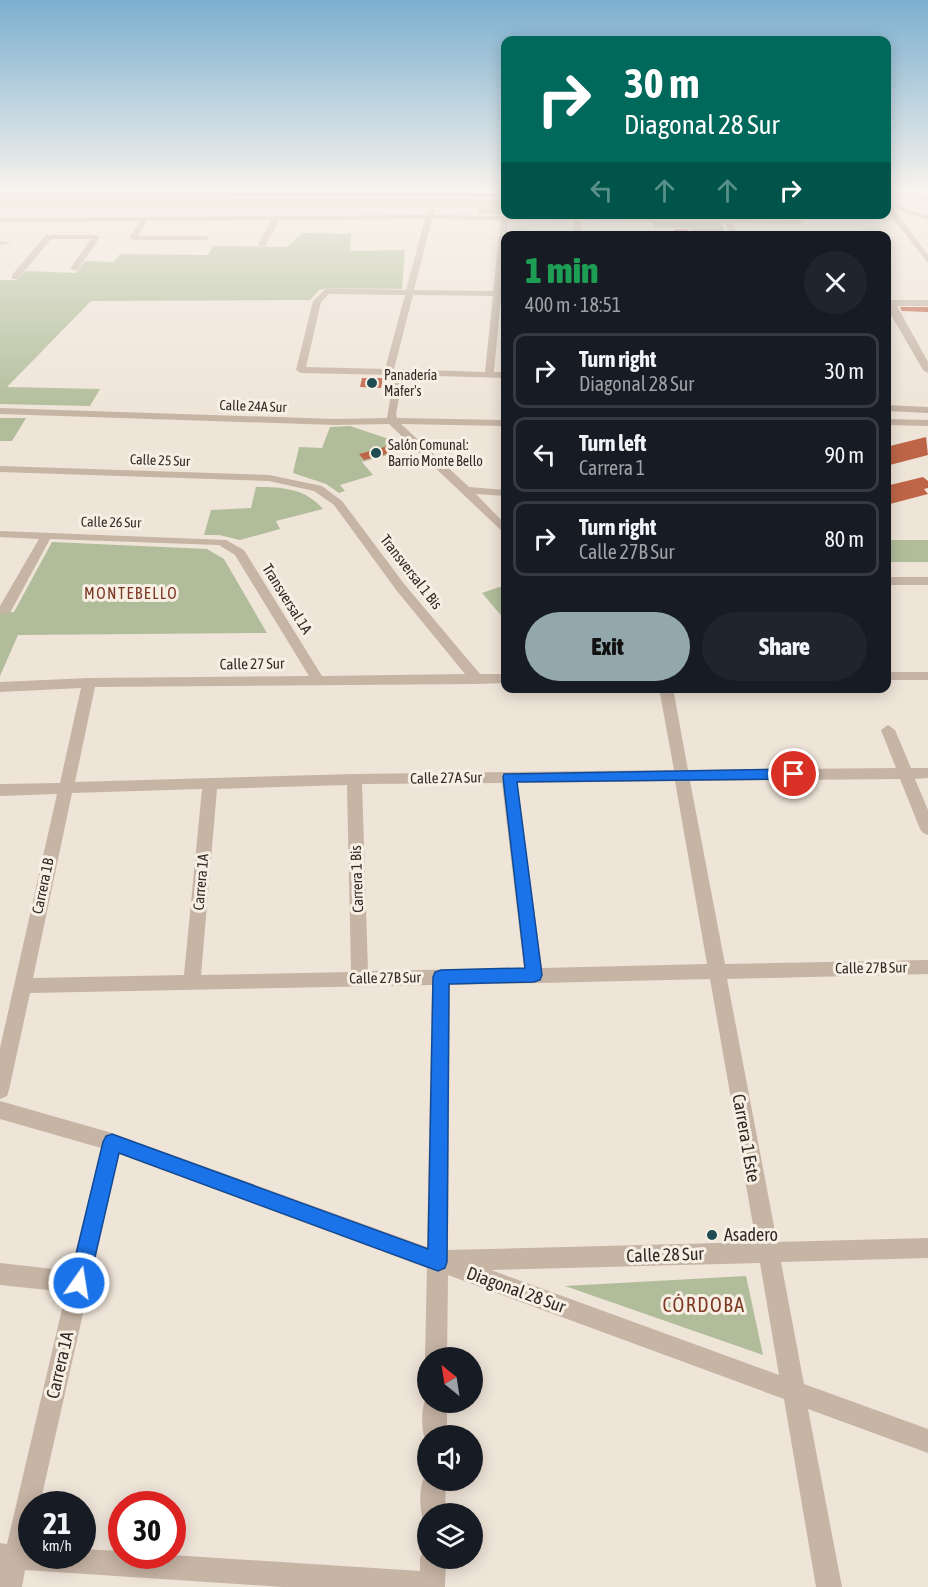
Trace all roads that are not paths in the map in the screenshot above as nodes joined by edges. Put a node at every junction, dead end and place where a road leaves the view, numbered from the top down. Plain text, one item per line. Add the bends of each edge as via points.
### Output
1 (26, 264) edge
2 (77, 264) edge
3 (416, 264) edge
4 (74, 269) dead end
5 (15, 277) dead end
6 (409, 291) junction
7 (501, 294) edge
8 (891, 303) edge
9 (928, 303) edge
10 (891, 306) edge
11 (928, 370) edge
12 (394, 372) junction
13 (489, 375) junction
14 (501, 375) edge
15 (891, 408) edge
16 (928, 410) edge
17 (0, 411) edge
18 (393, 422) junction
19 (891, 422) edge
20 (501, 423) edge
21 (928, 423) edge
22 (0, 469) edge
23 (318, 488) joint
24 (466, 490) junction
25 (501, 493) edge
26 (501, 527) edge
27 (0, 534) edge
28 (46, 536) junction
29 (222, 542) joint
30 (928, 580) edge
31 (891, 581) edge
32 (3, 610) edge
33 (891, 676) edge
34 (928, 676) edge
35 (501, 678) edge
36 (477, 679) junction
37 (318, 680) junction
38 (89, 683) junction
39 (0, 687) edge
40 (667, 693) edge
41 (888, 730) dead end
42 (905, 773) junction
43 (928, 773) edge
44 (682, 774) junction
45 (509, 777) junction
46 (354, 779) junction
47 (210, 782) junction
48 (64, 786) junction
49 (0, 790) edge
50 (928, 829) edge
51 (928, 967) edge
52 (717, 971) junction
53 (534, 975) junction
54 (441, 977) junction
55 (360, 979) junction
56 (192, 982) junction
57 (23, 986) junction
58 (0, 1090) edge
59 (0, 1110) edge
60 (112, 1142) junction
61 (928, 1248) edge
62 (767, 1252) junction
63 (438, 1262) junction
64 (0, 1274) edge
65 (79, 1283) junction
66 (436, 1347) edge
67 (793, 1391) junction
68 (928, 1441) edge
69 (8, 1556) edge
70 (433, 1569) edge
71 (432, 1586) edge
72 (9, 1587) edge
73 (829, 1587) edge

1 - 5 street
2 - 4 street
3 - 6 street
6 - 7 street
6 - 12 street
6 - 12 street via 327,291 317,301 301,370
7 - 13 street
8 - 9 street
10 - 11 street
12 - 13 street
12 - 18 street
13 - 14 street
15 - 16 street
17 - 18 street, Calle 24A Sur
18 - 20 street, Calle 24A Sur
18 - 24 street
19 - 21 street
22 - 23 street, Calle 25 Sur via 269,478
23 - 36 street, Transversal 1 Bis via 338,503 400,588
24 - 25 street
24 - 26 street
27 - 28 street, Calle 26 Sur
28 - 29 street, Calle 26 Sur
28 - 32 street
29 - 37 street, Transversal 1A via 240,553
30 - 31 street
33 - 34 street
35 - 36 street, Calle 27 Sur
36 - 37 street, Calle 27 Sur
37 - 38 street, Calle 27 Sur
38 - 39 street, Calle 27 Sur
38 - 48 street, Carrera 1B
40 - 44 street, Carrera 1 Este
41 - 42 street
42 - 43 street, Calle 27A Sur
42 - 44 street, Calle 27A Sur
42 - 50 street
44 - 45 street, Calle 27A Sur
44 - 52 street, Carrera 1 Este
45 - 46 street, Calle 27A Sur
45 - 53 street
46 - 47 street, Calle 27A Sur
46 - 55 street, Carrera 1 Bis
47 - 48 street, Calle 27A Sur
47 - 56 street, Carrera 1A
48 - 49 street, Calle 27A Sur
48 - 57 street, Carrera 1B
51 - 52 street, Calle 27B Sur
52 - 53 street, Calle 27B Sur
52 - 62 street, Carrera 1 Este
53 - 54 street, Calle 27B Sur
54 - 55 street, Calle 27B Sur
54 - 63 street
55 - 56 street, Calle 27B Sur
56 - 57 street, Calle 27B Sur
57 - 58 street, Carrera 1B
59 - 60 street, Diagonal 28 Sur
60 - 63 street, Diagonal 28 Sur
60 - 65 street, Carrera 1A
61 - 62 street, Calle 28 Sur
62 - 63 street, Calle 28 Sur
62 - 67 street, Carrera 1 Este
63 - 66 street
63 - 67 street, Diagonal 28 Sur
64 - 65 street
65 - 69 street, Carrera 1A
67 - 68 street, Diagonal 28 Sur
67 - 73 street, Carrera 1 Este
69 - 71 street
69 - 72 street, Carrera 1A
70 - 71 street

